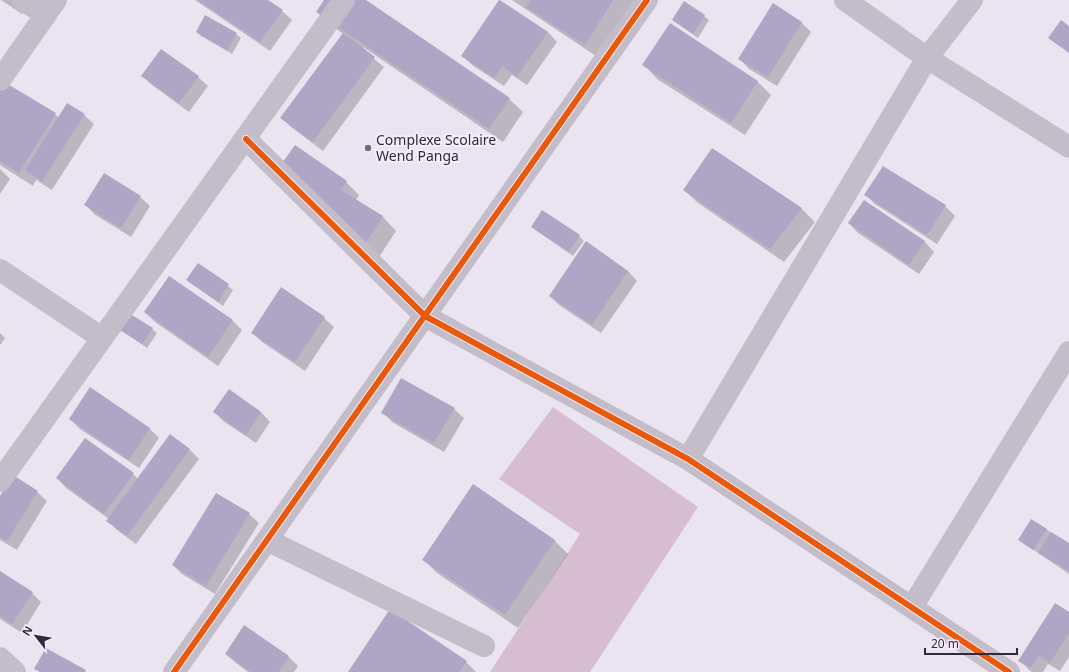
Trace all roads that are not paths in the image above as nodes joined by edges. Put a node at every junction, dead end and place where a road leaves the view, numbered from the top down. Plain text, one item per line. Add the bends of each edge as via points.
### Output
1 (23, 0) edge
2 (344, 0) edge
3 (647, 0) edge
4 (845, 0) edge
5 (972, 0) edge
6 (51, 8) edge
7 (927, 58) junction
8 (0, 80) edge
9 (246, 139) junction
10 (1069, 147) edge
11 (0, 270) edge
12 (425, 316) junction
13 (102, 338) junction
14 (1069, 352) edge
15 (688, 459) junction
16 (0, 480) edge
17 (267, 540) junction
18 (912, 607) junction
19 (484, 646) dead end
20 (0, 658) edge
21 (15, 672) edge
22 (174, 672) edge
23 (1009, 672) edge

1 - 6 street
2 - 9 street
3 - 12 street
4 - 7 street
5 - 7 street
6 - 8 street
7 - 10 street
7 - 15 street
9 - 12 street
9 - 13 street
11 - 13 street
12 - 15 street
12 - 17 street
13 - 16 street
14 - 18 street
15 - 18 street
17 - 19 street
17 - 22 street
18 - 23 street
20 - 21 street

